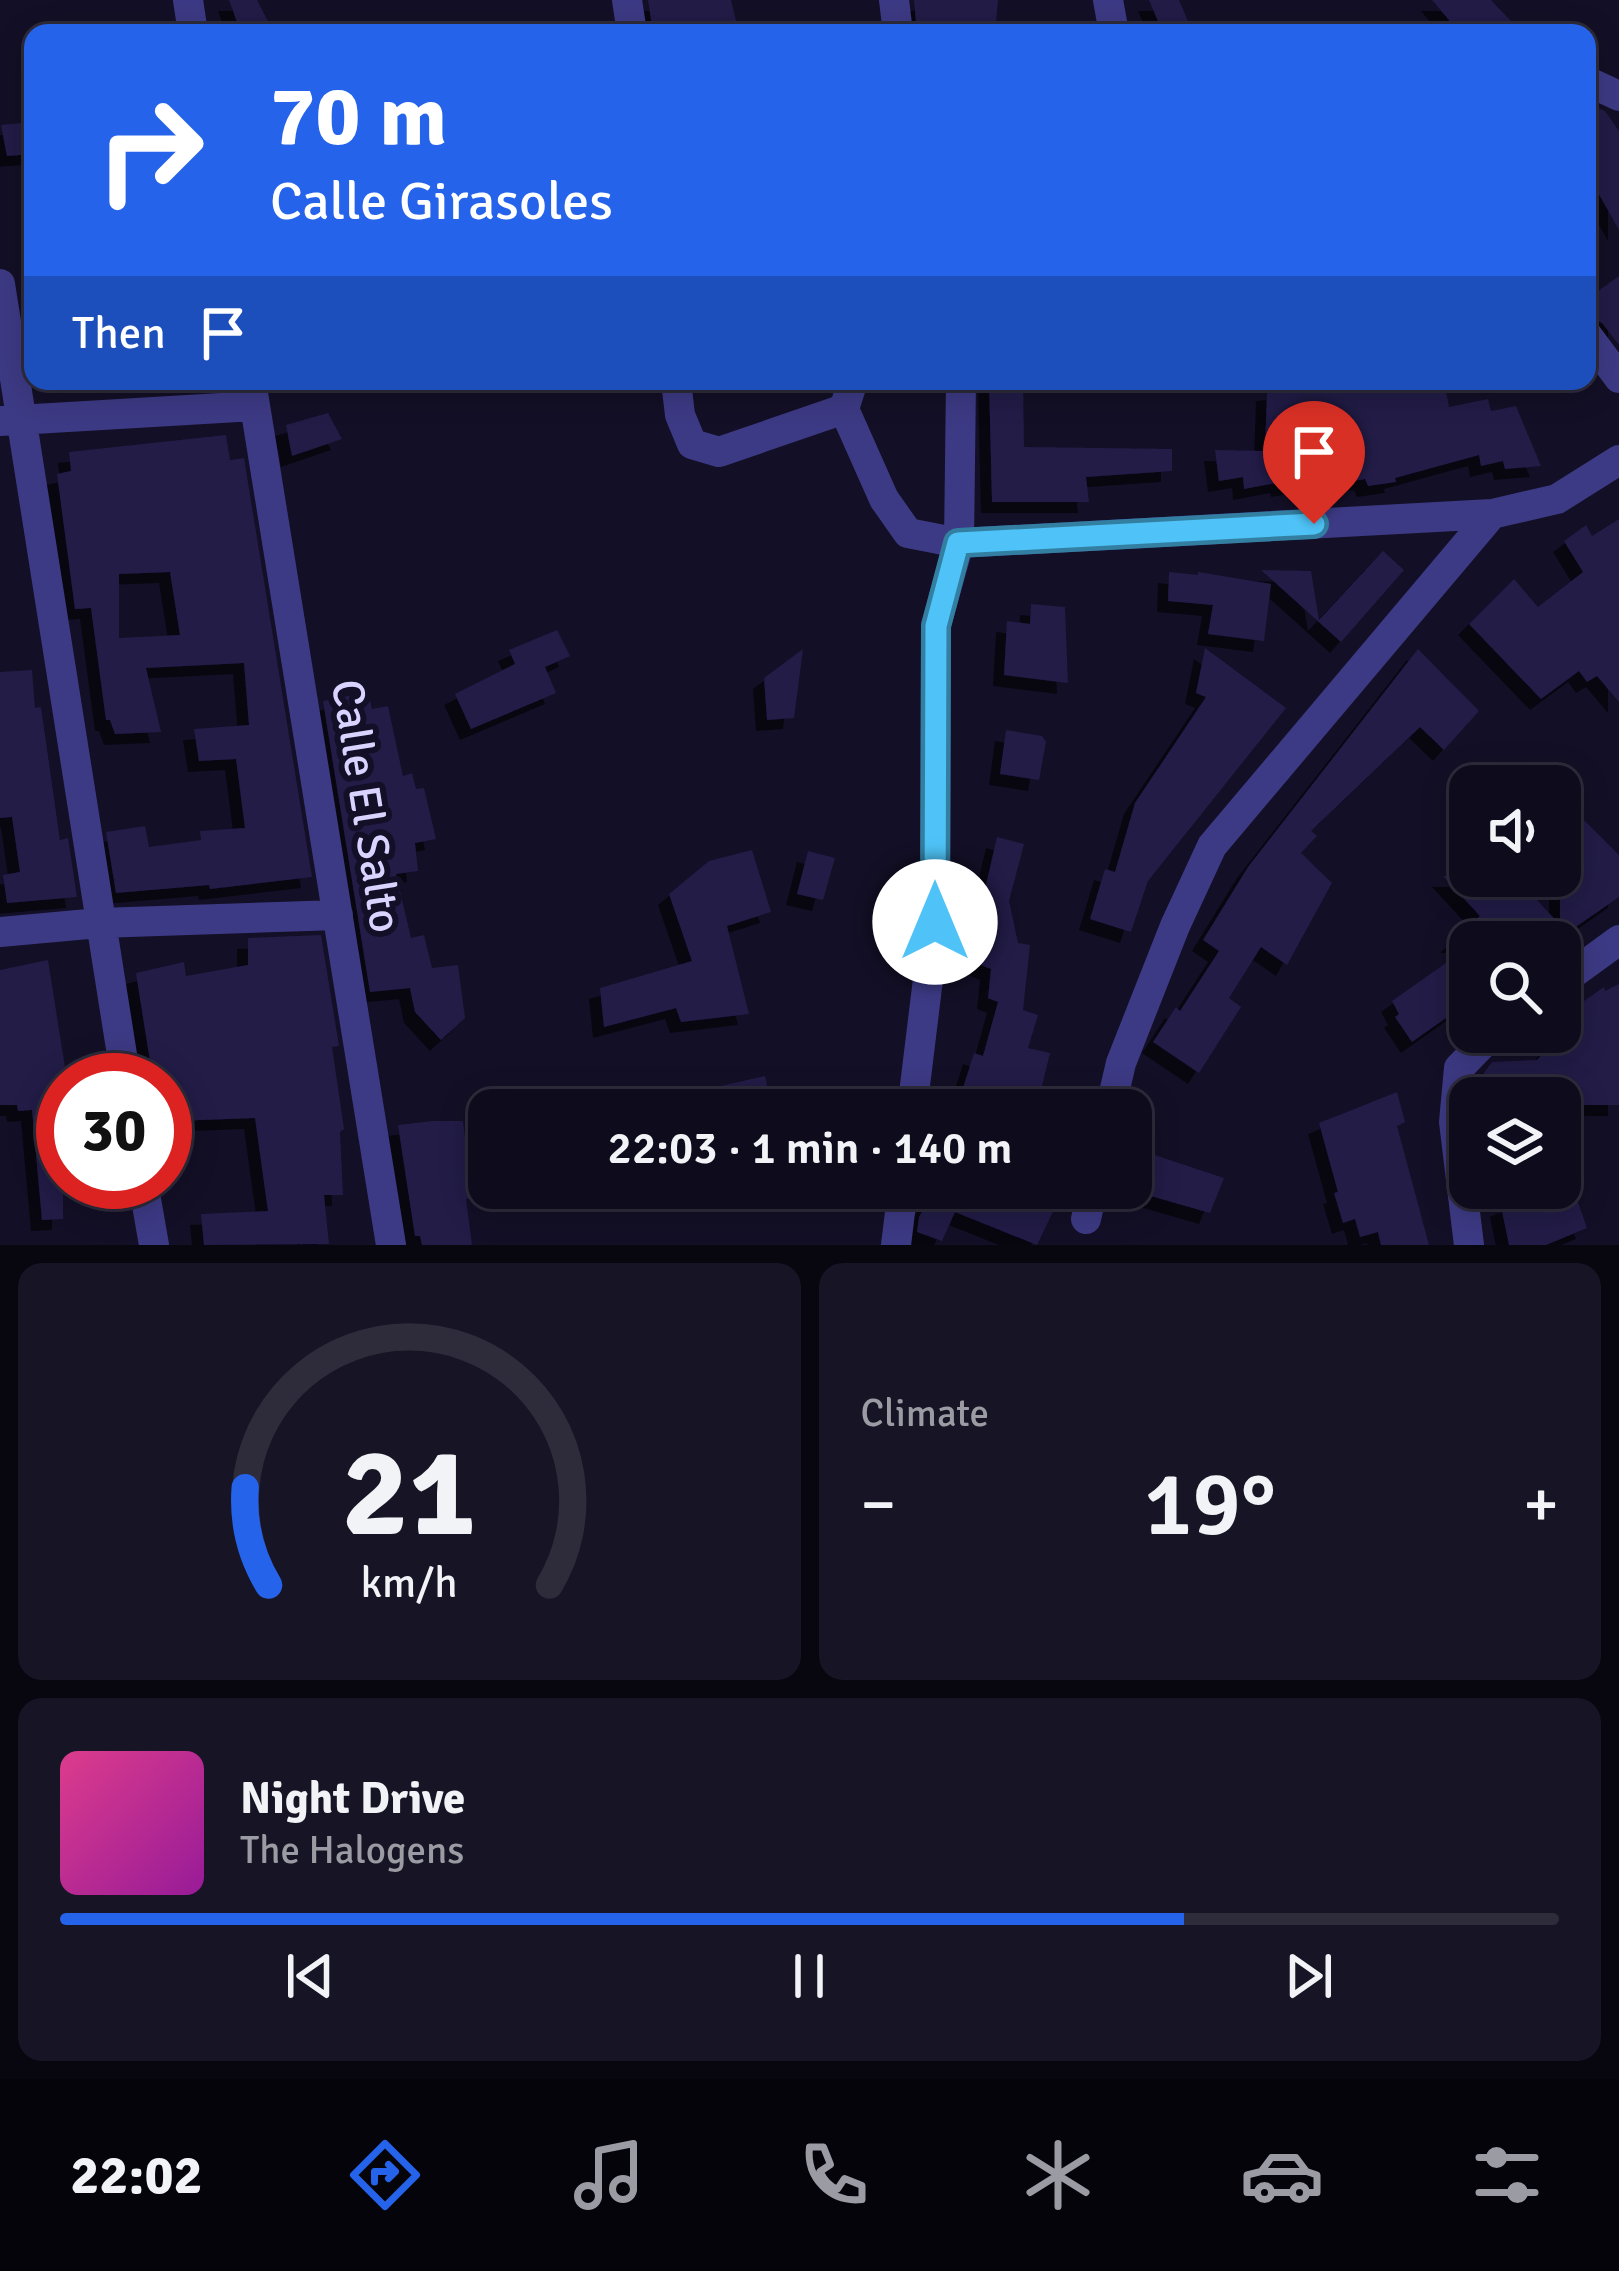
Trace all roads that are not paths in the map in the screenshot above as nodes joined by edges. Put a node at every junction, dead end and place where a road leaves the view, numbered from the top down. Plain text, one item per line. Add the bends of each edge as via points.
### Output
1 (0, 284) edge
2 (1596, 347) edge
3 (1619, 378) edge
4 (677, 390) edge
5 (961, 390) edge
6 (253, 394) edge
7 (849, 395) edge
8 (11, 421) edge
9 (1619, 460) edge
10 (1492, 514) junction
11 (958, 543) junction
12 (338, 915) junction
13 (99, 923) junction
14 (0, 932) edge
15 (1619, 940) edge
16 (1581, 968) edge
17 (121, 1053) edge
18 (1474, 1053) edge
19 (915, 1089) edge
20 (1115, 1089) edge
21 (148, 1209) edge
22 (900, 1209) edge
23 (1088, 1209) edge
24 (1086, 1219) dead end
25 (154, 1245) edge
26 (391, 1245) edge
27 (896, 1245) edge
28 (1469, 1245) edge

1 - 8 street
2 - 3 street
4 - 7 street via 692,444 719,452
5 - 11 street
6 - 8 street
6 - 12 street, Calle El Salto
7 - 11 street via 884,499 908,533
8 - 13 street
9 - 10 street via 1557,499
10 - 11 street
10 - 20 street via 1212,846
11 - 19 street via 936,626 935,922
12 - 13 street
12 - 26 street, Calle El Salto
13 - 14 street
13 - 17 street
15 - 16 street
18 - 28 street via 1459,1068 1454,1122
21 - 25 street
22 - 27 street
23 - 24 street

